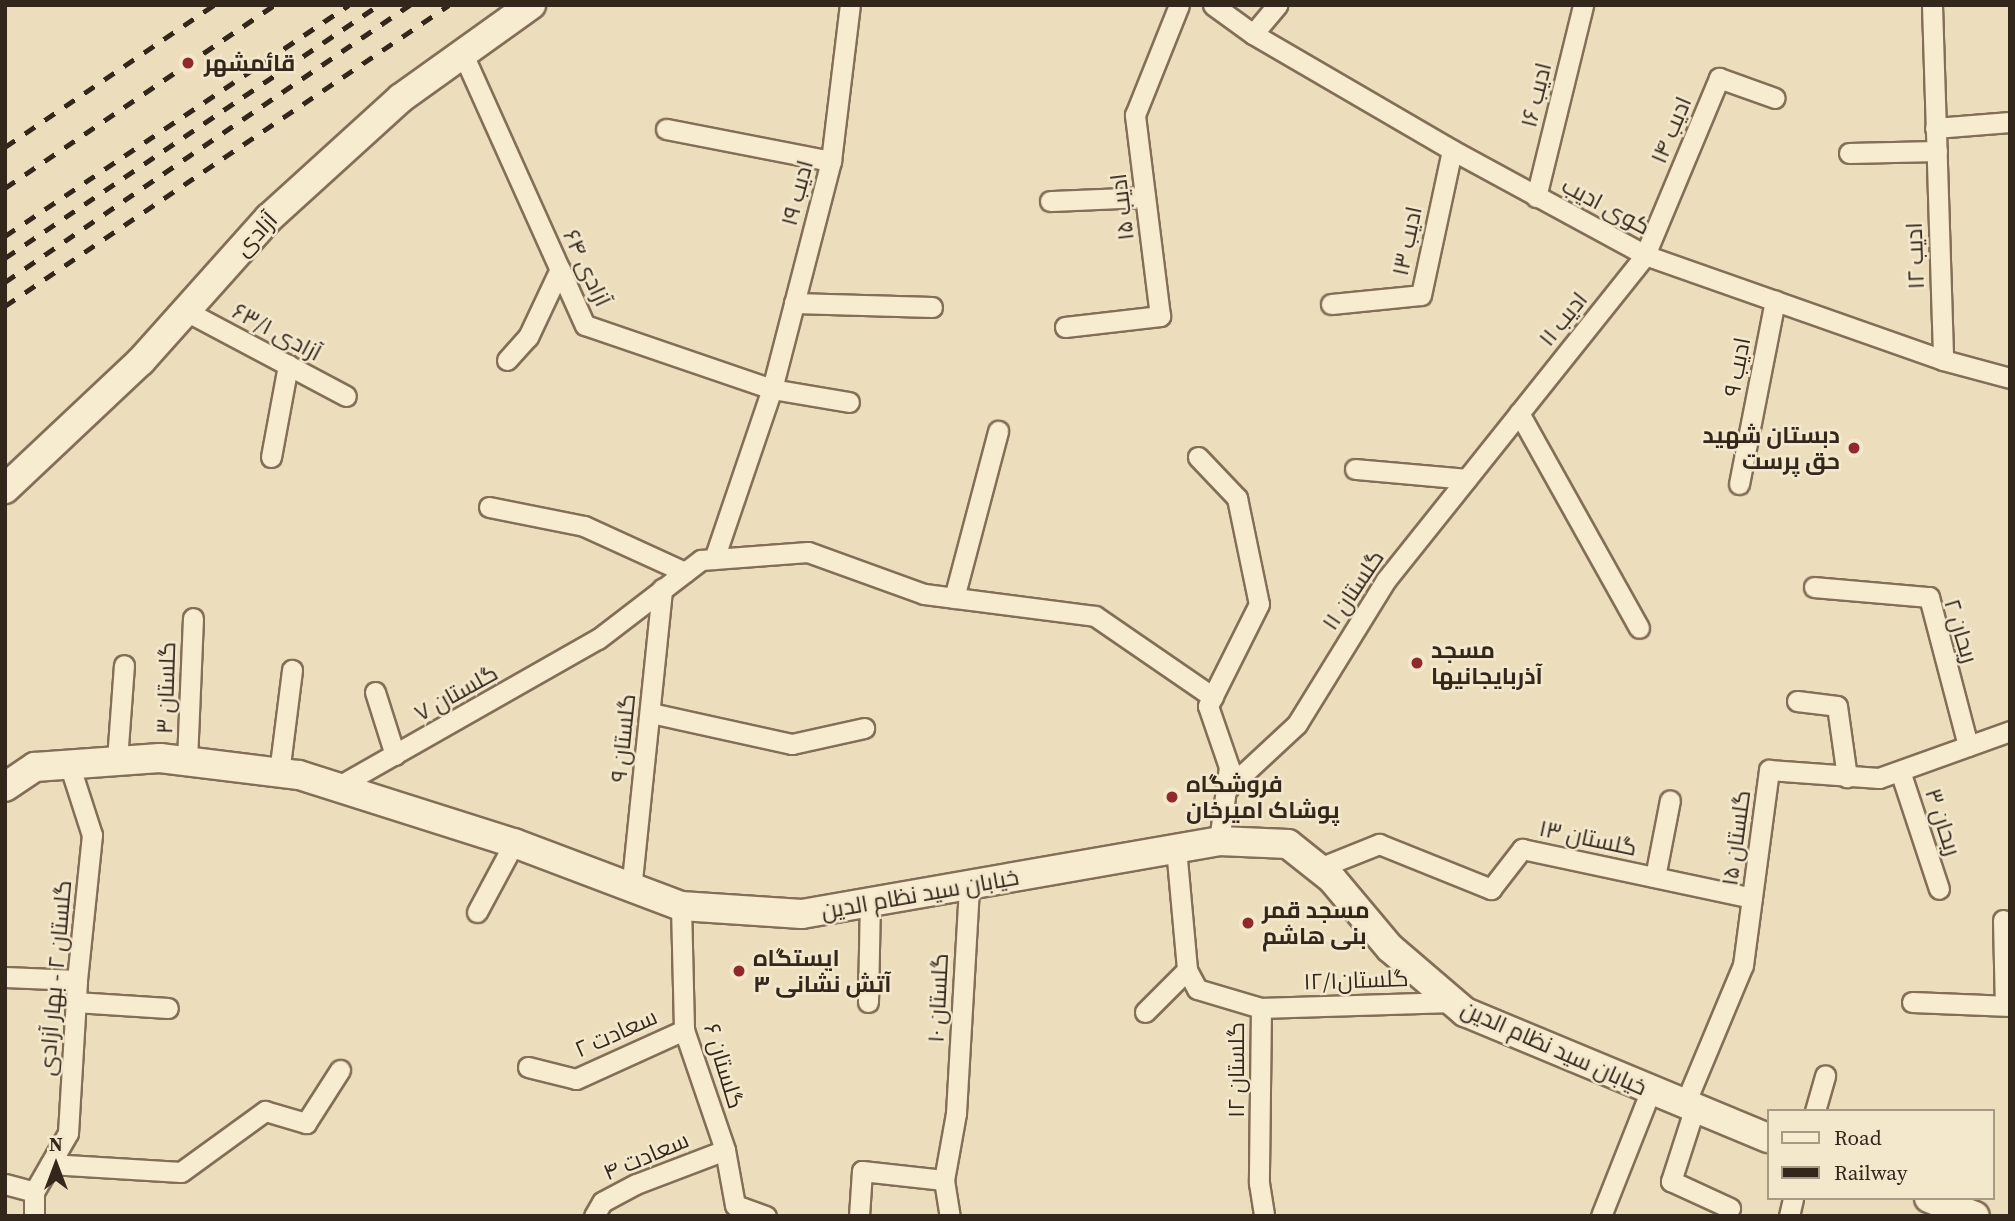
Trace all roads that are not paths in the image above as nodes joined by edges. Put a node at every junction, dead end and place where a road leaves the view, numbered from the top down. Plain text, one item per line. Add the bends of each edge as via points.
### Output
1 (531, 5) edge
2 (850, 5) edge
3 (1179, 5) edge
4 (1213, 5) edge
5 (1277, 5) edge
6 (1583, 5) edge
7 (1932, 5) edge
8 (1253, 34) junction
9 (463, 54) junction
10 (1775, 98) dead end
11 (2010, 122) edge
12 (1935, 128) junction
13 (666, 130) dead end
14 (1452, 150) junction
15 (1937, 152) junction
16 (1849, 153) dead end
17 (831, 161) junction
18 (1145, 197) junction
19 (1536, 197) junction
20 (1050, 201) dead end
21 (1645, 255) junction
22 (560, 269) junction
23 (1775, 301) junction
24 (794, 303) junction
25 (1331, 304) dead end
26 (932, 307) dead end
27 (186, 311) junction
28 (1065, 327) dead end
29 (507, 359) dead end
30 (1943, 360) junction
31 (288, 365) junction
32 (2010, 378) edge
33 (772, 389) junction
34 (346, 396) dead end
35 (849, 402) dead end
36 (1519, 413) junction
37 (998, 431) dead end
38 (271, 457) dead end
39 (1198, 457) dead end
40 (1355, 469) dead end
41 (1467, 479) junction
42 (1739, 484) dead end
43 (5, 489) edge
44 (489, 507) dead end
45 (714, 559) junction
46 (685, 572) junction
47 (1814, 587) dead end
48 (663, 589) junction
49 (954, 598) junction
50 (193, 618) dead end
51 (1639, 628) dead end
52 (124, 665) dead end
53 (292, 670) dead end
54 (375, 692) dead end
55 (1213, 697) junction
56 (1797, 701) dead end
57 (650, 713) junction
58 (864, 728) dead end
59 (2010, 731) edge
60 (1968, 746) junction
61 (395, 755) junction
62 (117, 761) junction
63 (187, 761) junction
64 (69, 764) junction
65 (35, 766) junction
66 (5, 769) edge
67 (1900, 771) junction
68 (279, 773) junction
69 (1847, 777) junction
70 (5, 787) edge
71 (337, 787) junction
72 (1226, 790) junction
73 (1670, 800) dead end
74 (1219, 841) junction
75 (514, 843) junction
76 (1177, 848) junction
77 (1319, 868) junction
78 (1655, 877) junction
79 (969, 885) junction
80 (1939, 889) dead end
81 (631, 890) junction
82 (1752, 898) junction
83 (870, 902) junction
84 (681, 906) junction
85 (477, 912) dead end
86 (2003, 920) dead end
87 (1187, 970) junction
88 (5, 977) edge
89 (76, 979) junction
90 (75, 1002) junction
91 (868, 1002) dead end
92 (1452, 1002) junction
93 (1912, 1002) dead end
94 (2007, 1005) edge
95 (168, 1008) dead end
96 (1261, 1008) junction
97 (1145, 1012) dead end
98 (684, 1030) junction
99 (528, 1067) dead end
100 (340, 1070) dead end
101 (1825, 1075) dead end
102 (1650, 1092) junction
103 (1689, 1108) junction
104 (1816, 1109) edge
105 (1766, 1137) edge
106 (725, 1150) junction
107 (50, 1164) junction
108 (944, 1180) junction
109 (5, 1184) edge
110 (34, 1192) junction
111 (1934, 1200) edge
112 (1730, 1208) dead end
113 (34, 1216) edge
114 (594, 1216) edge
115 (766, 1216) edge
116 (859, 1216) edge
117 (950, 1216) edge
118 (1264, 1216) edge
119 (1601, 1216) edge
120 (1975, 1216) edge

1 - 9 main road, آزادی
2 - 17 street, ادیب ۱۹
3 - 18 street, ادیب ۱۵ via 1135,115
4 - 8 street, کوی ادیب
5 - 8 street
6 - 19 street, ادیب ۱۶
7 - 12 street, ادیب ۱۲
8 - 14 street, کوی ادیب
9 - 22 street, آزادی ۶۴
9 - 27 main road, آزادی via 401,98 269,218
10 - 21 street, ادیب ۱۴ via 1719,78
11 - 12 street
12 - 15 street, ادیب ۱۲
13 - 17 street
14 - 19 street, کوی ادیب
14 - 25 street, ادیب ۱۳ via 1421,295
15 - 16 street
15 - 30 street, ادیب ۱۲
17 - 24 street, ادیب ۱۹
18 - 20 street
18 - 28 street, ادیب ۱۵ via 1160,316
19 - 21 street, کوی ادیب
21 - 23 street, کوی ادیب
21 - 36 street, ادیب ۱۱
22 - 29 street via 528,337
22 - 33 street, آزادی ۶۴ via 585,325
23 - 30 street, کوی ادیب
23 - 42 street, ادیب ۹
24 - 26 street
24 - 33 street, ادیب ۱۹
27 - 31 street, آزادی ۶۳/۱
27 - 43 main road, آزادی via 141,361
30 - 32 street, کوی ادیب
31 - 34 street, آزادی ۶۳/۱
31 - 38 street
33 - 35 street, آزادی ۶۴
33 - 45 street, ادیب ۱۹
36 - 41 street, گلستان ۱۱
36 - 51 street
37 - 49 street
39 - 55 street via 1237,498 1259,604
40 - 41 street
41 - 72 street, گلستان ۱۱ via 1387,580 1297,724
44 - 46 street via 584,526
45 - 46 street, گلستان ۷ via 701,560
45 - 49 street, گلستان ۷ via 808,552 924,594
46 - 48 street, گلستان ۷
47 - 60 street, ریحان ۲ via 1929,597
48 - 57 street, گلستان ۹
48 - 61 street, گلستان ۷ via 598,639
49 - 55 street, گلستان ۷ via 1095,616
50 - 63 street, گلستان ۳
52 - 62 street
53 - 68 street
54 - 61 street
55 - 72 street via 1208,706 1229,766
56 - 69 street via 1837,706
57 - 58 street via 792,744
57 - 81 street, گلستان ۹
59 - 60 street, گلستان ۱۵
60 - 67 street, گلستان ۱۵
61 - 71 street, گلستان ۷
62 - 63 main road, خیابان سید نظام الدین
62 - 64 main road, خیابان سید نظام الدین
63 - 68 main road, خیابان سید نظام الدین
64 - 65 main road, خیابان سید نظام الدین
64 - 89 street, گلستان ۲ - بهار آزادی via 92,835
65 - 66 street
65 - 70 main road
67 - 69 street, گلستان ۱۵ via 1879,778
67 - 80 street, ریحان ۳
68 - 71 main road, خیابان سید نظام الدین
69 - 82 street, گلستان ۱۵ via 1769,770
71 - 75 main road, خیابان سید نظام الدین
72 - 74 street
73 - 78 street
74 - 76 main road, خیابان سید نظام الدین
74 - 77 main road, خیابان سید نظام الدین via 1288,844
75 - 81 main road, خیابان سید نظام الدین
75 - 85 street
76 - 79 main road, خیابان سید نظام الدین
76 - 87 street
77 - 78 street, گلستان ۱۳ via 1379,844 1491,889 1522,849
77 - 92 main road, خیابان سید نظام الدین via 1390,948
78 - 82 street, گلستان ۱۳
79 - 83 main road, خیابان سید نظام الدین
79 - 108 street, گلستان ۱۰ via 956,1113
81 - 84 main road, خیابان سید نظام الدین
82 - 103 street, گلستان ۱۵ via 1743,965
83 - 84 main road, خیابان سید نظام الدین via 802,914
83 - 91 street
84 - 98 street, گلستان ۶
86 - 94 street
87 - 96 street, گلستان ۱۲ via 1197,989
87 - 97 street
88 - 89 street
89 - 90 street, گلستان ۲ - بهار آزادی
90 - 95 street
90 - 107 street, گلستان ۲ - بهار آزادی via 68,1133
92 - 96 street, گلستان۱۲/۱
92 - 102 main road, خیابان سید نظام الدین via 1465,1012
93 - 94 street
96 - 118 street, گلستان ۱۲ via 1259,1183
98 - 99 street, سعادت ۲ via 576,1079
98 - 106 street, گلستان ۶
100 - 107 street via 306,1123 265,1111 181,1172
101 - 104 street
102 - 103 main road, خیابان سید نظام الدین
102 - 119 street
103 - 105 main road, خیابان سید نظام الدین
103 - 112 street, گلستان ۱۵ via 1671,1181
106 - 114 street, سعادت ۴ via 636,1184 602,1202
106 - 115 street, گلستان ۶ via 735,1205
107 - 110 street, گلستان ۲ - بهار آزادی
108 - 116 street via 862,1171
108 - 117 street, گلستان ۱۰
109 - 110 street
110 - 113 street
111 - 120 main road

